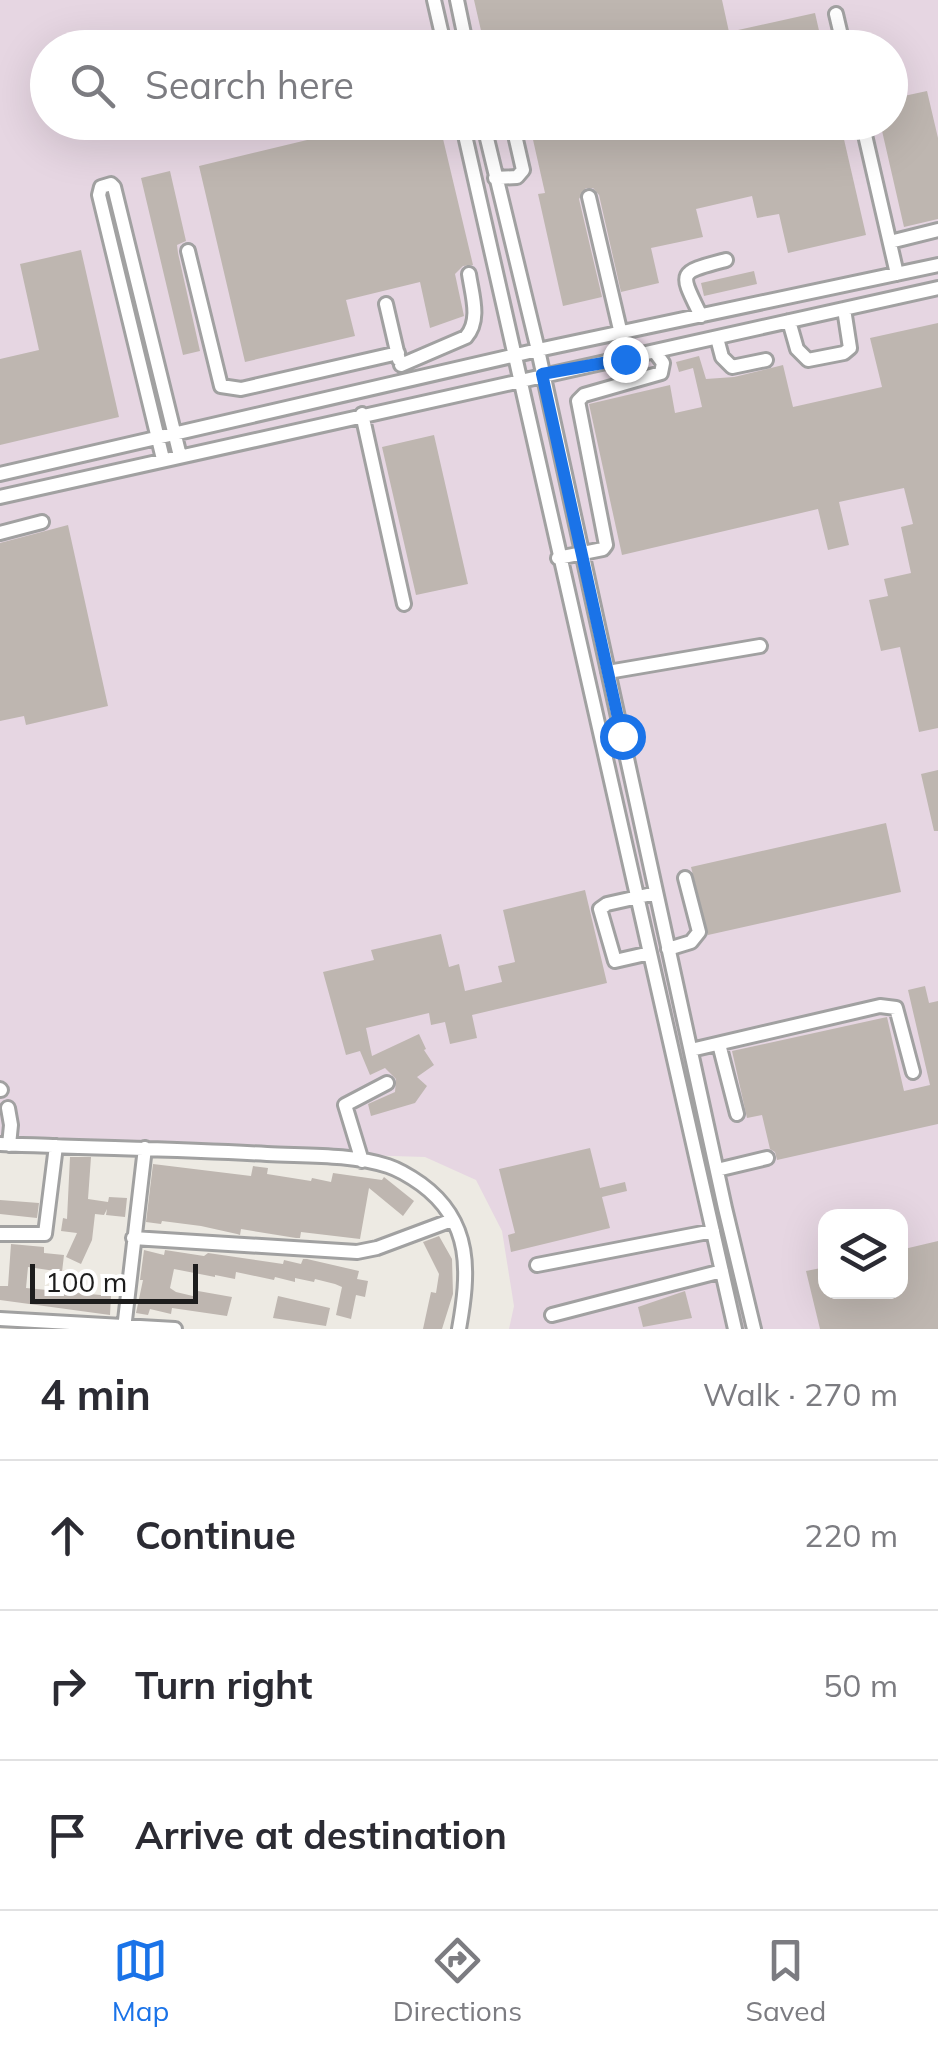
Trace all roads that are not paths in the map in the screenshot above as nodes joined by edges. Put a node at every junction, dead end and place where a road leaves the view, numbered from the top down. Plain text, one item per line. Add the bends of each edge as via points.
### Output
1 (434, 0) edge
2 (457, 0) edge
3 (836, 14) dead end
4 (441, 30) edge
5 (463, 30) edge
6 (840, 30) edge
7 (466, 140) edge
8 (488, 140) edge
9 (515, 140) edge
10 (866, 140) edge
11 (495, 178) junction
12 (589, 197) dead end
13 (938, 230) edge
14 (890, 242) junction
15 (188, 251) dead end
16 (726, 260) dead end
17 (938, 265) edge
18 (469, 274) dead end
19 (897, 274) junction
20 (938, 288) edge
21 (386, 304) dead end
22 (844, 309) junction
23 (702, 316) junction
24 (789, 321) junction
25 (621, 334) junction
26 (718, 338) junction
27 (538, 350) junction
28 (655, 352) junction
29 (513, 357) junction
30 (399, 359) junction
31 (766, 360) dead end
32 (542, 374) junction
33 (518, 380) junction
34 (405, 382) junction
35 (362, 414) junction
36 (176, 433) junction
37 (159, 436) junction
38 (180, 456) junction
39 (163, 460) junction
40 (0, 474) edge
41 (0, 497) edge
42 (42, 522) dead end
43 (0, 532) edge
44 (582, 552) junction
45 (558, 558) junction
46 (404, 604) dead end
47 (760, 646) dead end
48 (608, 672) junction
49 (622, 736) junction
50 (600, 741) junction
51 (685, 878) dead end
52 (656, 893) junction
53 (637, 896) junction
54 (668, 949) junction
55 (650, 953) junction
56 (719, 1044) junction
57 (691, 1050) junction
58 (913, 1072) dead end
59 (387, 1083) dead end
60 (8, 1108) dead end
61 (737, 1114) dead end
62 (5, 1145) edge
63 (56, 1146) junction
64 (145, 1148) junction
65 (767, 1158) dead end
66 (362, 1162) junction
67 (716, 1170) junction
68 (452, 1220) junction
69 (713, 1231) junction
70 (0, 1234) edge
71 (132, 1238) junction
72 (537, 1265) dead end
73 (722, 1272) junction
74 (552, 1315) dead end
75 (0, 1319) edge
76 (124, 1327) edge
77 (174, 1329) edge
78 (458, 1329) edge
79 (735, 1329) edge
80 (754, 1329) edge

1 - 4 street
2 - 5 street
3 - 6 street
7 - 29 street
8 - 11 street
9 - 11 street via 522,174
10 - 14 street
11 - 27 street
12 - 25 street
13 - 14 street
14 - 19 street
15 - 30 street via 221,386 241,389
16 - 23 street via 684,275
17 - 19 street
18 - 30 street via 473,329
19 - 23 street
20 - 22 street
21 - 30 street
22 - 24 street
22 - 24 street via 850,348 844,353 808,360
23 - 25 street
24 - 26 street
25 - 27 street
26 - 28 street
26 - 31 street via 722,358 732,367
27 - 29 street
27 - 32 street
28 - 32 street
28 - 44 street via 661,373 578,401 606,545
29 - 33 street
29 - 34 street
30 - 34 street
32 - 33 street
32 - 44 street
33 - 35 street
33 - 45 street
34 - 36 street
35 - 38 street
35 - 46 street
36 - 37 street
36 - 37 street via 114,188 105,186 99,194
36 - 38 street
37 - 39 street
37 - 40 street
38 - 39 street
39 - 41 street
42 - 43 street
44 - 45 street
44 - 48 street
45 - 50 street
47 - 48 street
48 - 49 street
49 - 50 street
49 - 52 street
50 - 53 street
51 - 54 street via 699,932
52 - 53 street
52 - 54 street
53 - 55 street
53 - 55 street via 600,909 615,961
54 - 57 street
55 - 69 street
56 - 57 street
56 - 58 street via 880,1006 896,1008
56 - 61 street
57 - 67 street
59 - 66 street via 345,1105
60 - 62 street
62 - 63 street
63 - 64 street
63 - 70 street via 46,1234
64 - 66 street
64 - 71 street
65 - 67 street
66 - 68 street via 406,1174
67 - 80 street
68 - 71 street via 363,1252
68 - 78 street via 467,1264
69 - 72 street
69 - 73 street
71 - 76 street
73 - 74 street
73 - 79 street
75 - 76 street
76 - 77 street

